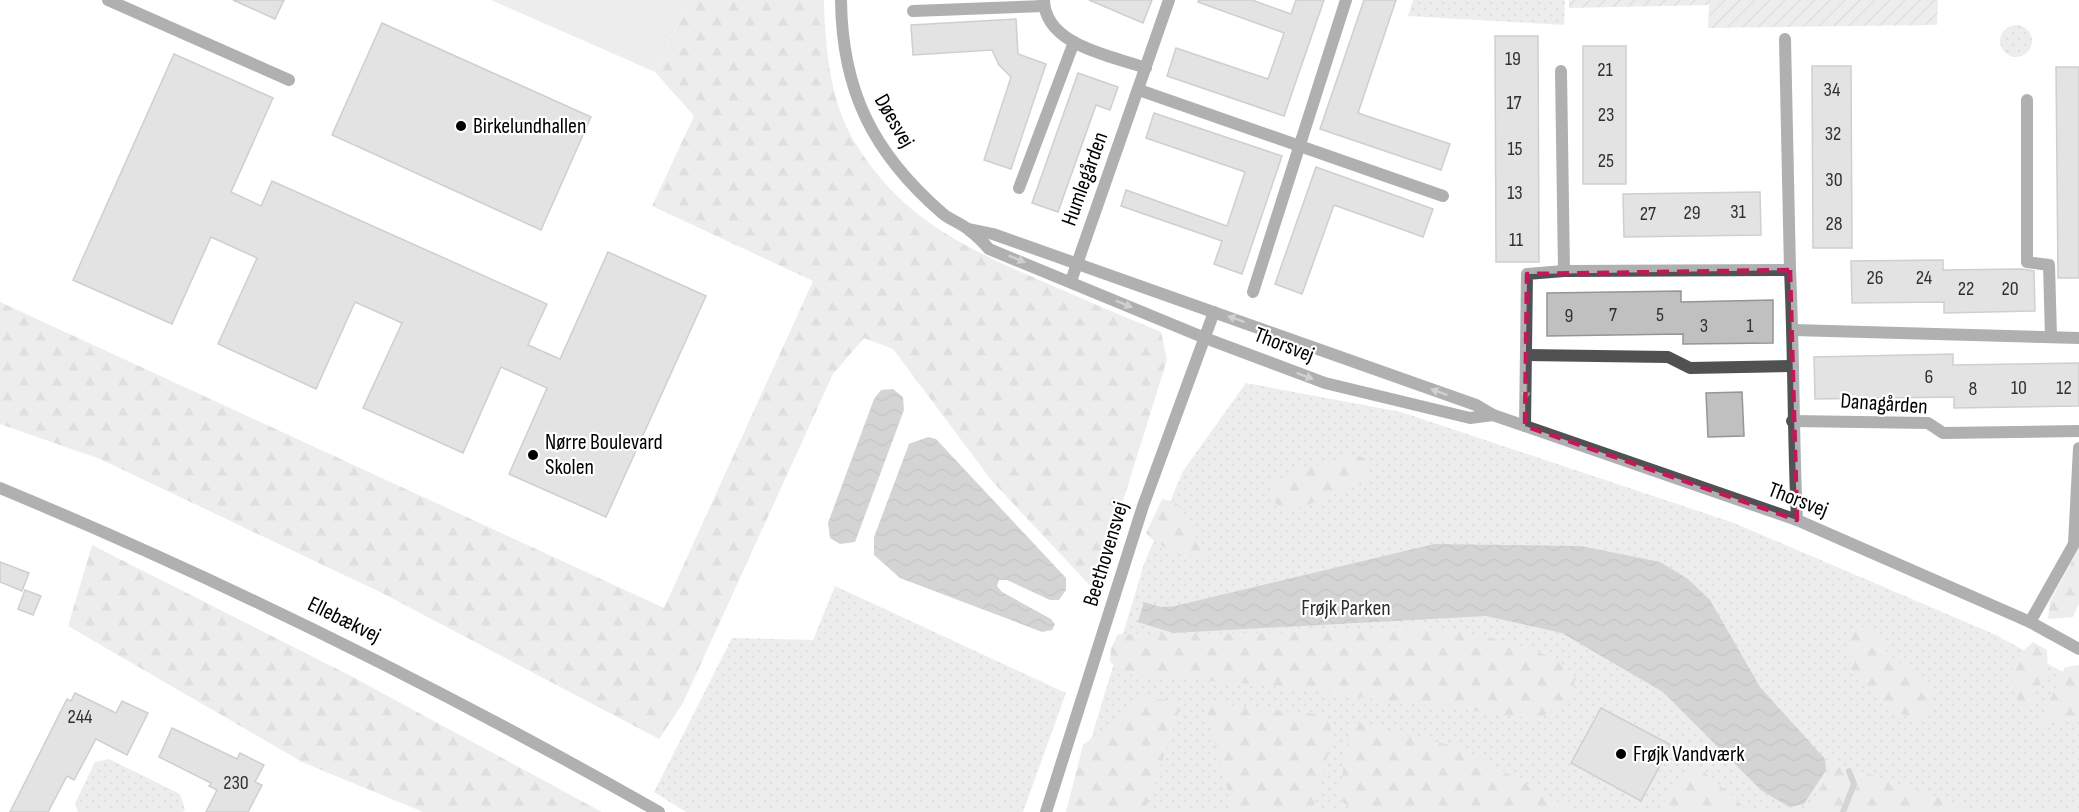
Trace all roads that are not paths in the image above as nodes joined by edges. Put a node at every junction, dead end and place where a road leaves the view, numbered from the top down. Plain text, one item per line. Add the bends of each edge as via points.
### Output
1 (108, 0) edge
2 (841, 0) edge
3 (1169, 0) edge
4 (1346, 0) edge
5 (1044, 3) edge
6 (914, 10) dead end
7 (1785, 39) dead end
8 (1074, 42) junction
9 (1146, 68) junction
10 (1561, 71) dead end
11 (289, 80) dead end
12 (1139, 90) junction
13 (2027, 100) dead end
14 (1298, 145) junction
15 (1019, 188) dead end
16 (1443, 196) dead end
17 (969, 229) junction
18 (1077, 263) junction
19 (1790, 270) junction
20 (1564, 271) junction
21 (1071, 281) junction
22 (1253, 292) dead end
23 (1214, 312) junction
24 (1793, 330) junction
25 (2051, 337) junction
26 (1205, 338) junction
27 (2079, 338) edge
28 (1526, 355) junction
29 (1792, 366) junction
30 (1492, 415) junction
31 (1792, 421) junction
32 (1525, 426) junction
33 (2079, 431) edge
34 (2079, 448) edge
35 (0, 488) edge
36 (1797, 520) junction
37 (2030, 622) junction
38 (2079, 649) edge
39 (659, 812) edge
40 (1046, 812) edge

1 - 11 street
2 - 17 street, Døesvej via 841,36 849,77 864,117 885,153 912,185 944,215
3 - 9 street, Humlegården
4 - 14 street
5 - 6 street
5 - 8 street via 1053,28
7 - 19 street
8 - 9 street
8 - 15 street
9 - 12 street, Humlegården
10 - 20 street
12 - 14 street
12 - 18 street, Humlegården
13 - 25 street via 2027,262 2049,265
14 - 16 street
14 - 22 street
17 - 18 street, Døesvej
17 -> 21 street, Døesvej via 989,249
18 - 21 street, Humlegården
18 - 23 street, Thorsvej
19 - 20 street
19 - 24 street
20 - 28 street via 1527,274
21 -> 26 street, Thorsvej
23 - 26 street, Beethovensvej
30 -> 23 street, Thorsvej via 1476,405
24 - 25 street
24 - 29 street
25 - 27 street
26 -> 30 street, Thorsvej via 1325,383 1470,418
26 - 40 street, Beethovensvej via 1143,506
28 - 29 street via 1668,357 1690,368
28 -> 32 street
29 - 31 street
30 - 32 street, Thorsvej
31 - 33 street, Danagården via 1928,423 1943,433
31 - 36 street
32 - 36 street, Thorsvej
34 - 37 street via 2074,544
35 - 39 street, Ellebækvej via 121,538 356,648
36 - 37 street, Thorsvej
37 - 38 street, Thorsvej

